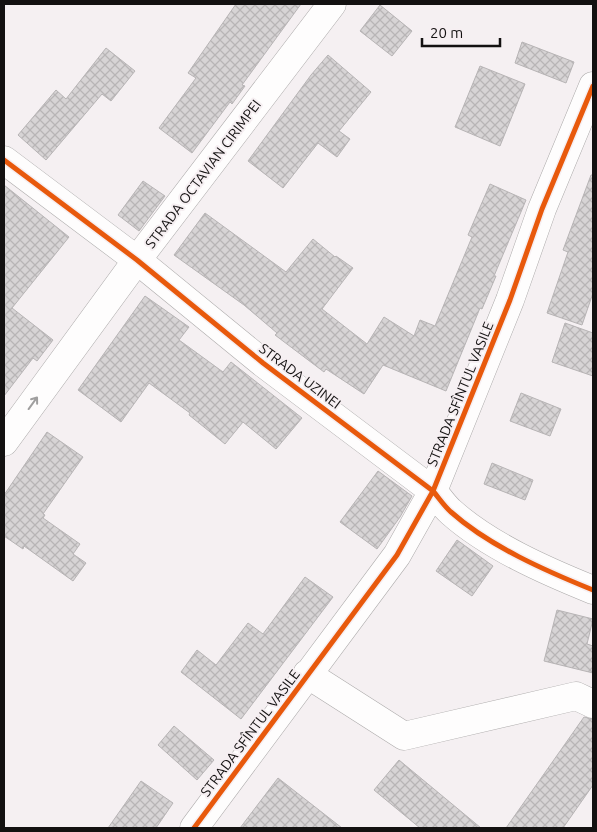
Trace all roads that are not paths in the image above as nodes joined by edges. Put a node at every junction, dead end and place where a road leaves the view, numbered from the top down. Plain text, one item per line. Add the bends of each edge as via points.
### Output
1 (332, 4) edge
2 (593, 86) edge
3 (4, 160) edge
4 (137, 260) junction
5 (4, 442) edge
6 (433, 491) junction
7 (593, 590) edge
8 (307, 674) junction
9 (593, 704) edge
10 (194, 828) edge

1 - 4 street, STRADA OCTAVIAN CIRIMPEI
2 - 6 street, STRADA SFÎNTUL VASILE
3 - 4 street, STRADA UZINEI
5 -> 4 street, STRADA OCTAVIAN CIRIMPEI
4 - 6 street, STRADA UZINEI via 263,363
6 - 7 street, STRADA UZINEI via 450,511 475,530 523,559
6 - 8 street, STRADA SFÎNTUL VASILE via 397,555
8 - 9 street via 404,736 576,696
8 - 10 street, STRADA SFÎNTUL VASILE

